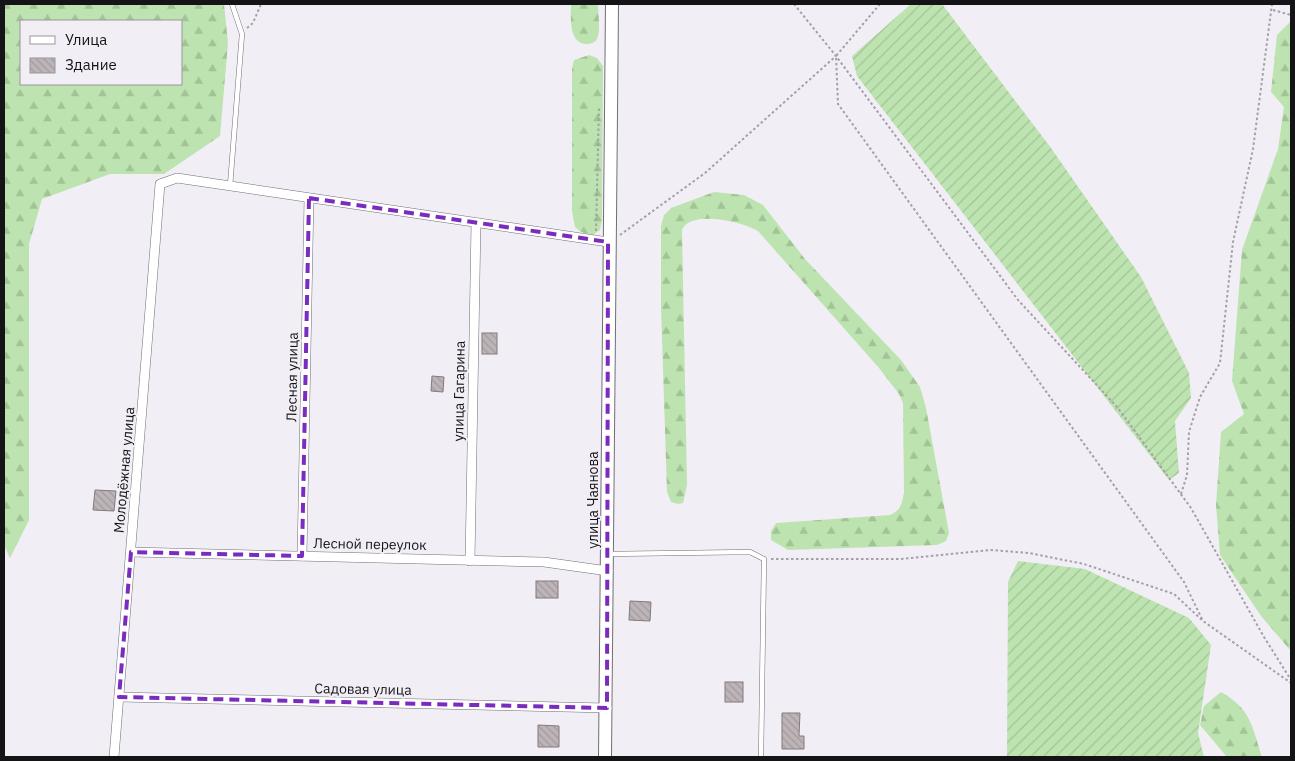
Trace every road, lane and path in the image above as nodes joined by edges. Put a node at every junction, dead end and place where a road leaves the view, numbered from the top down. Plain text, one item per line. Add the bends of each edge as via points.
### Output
1 (232, 4) edge
2 (261, 4) edge
3 (612, 4) edge
4 (794, 4) edge
5 (880, 4) edge
6 (1272, 4) edge
7 (1273, 10) junction
8 (1291, 14) edge
9 (242, 34) junction
10 (836, 56) junction
11 (599, 103) dead end
12 (230, 186) junction
13 (310, 198) junction
14 (476, 223) junction
15 (602, 242) junction
16 (1181, 494) junction
17 (131, 552) junction
18 (608, 554) junction
19 (302, 556) junction
20 (764, 559) junction
21 (470, 560) junction
22 (608, 571) junction
23 (1203, 621) junction
24 (1291, 682) edge
25 (119, 697) junction
26 (607, 708) junction
27 (114, 757) edge
28 (605, 757) edge
29 (761, 757) edge

1 - 9 lane
2 - 9 path via 253,23
3 - 15 street, улица Чаянова
4 - 10 path
5 - 10 path
6 - 7 path
7 - 8 path
7 - 16 path via 1253,149 1233,242 1220,363 1200,397 1189,432 1186,475
9 - 12 lane
10 - 15 path via 705,173 631,228
10 - 16 path via 1018,300 1118,408
10 - 23 path via 838,104 1184,582
11 - 15 path
12 - 13 street
12 - 17 street, Молодёжная улица via 177,178 160,184
13 - 14 street
13 - 19 street, Лесная улица
14 - 15 street
14 - 21 street, улица Гагарина
15 - 18 street, улица Чаянова
16 - 24 path
17 - 19 street, Лесной переулок
17 - 25 street, Молодёжная улица
18 - 20 lane via 750,552
18 - 22 street, улица Чаянова
19 - 21 street, Лесной переулок
20 - 23 path via 901,559 991,550 1029,553 1084,564 1174,594
20 - 29 lane
21 - 22 street, Лесной переулок via 544,562
22 - 26 street, улица Чаянова
23 - 24 path
25 - 26 street, Садовая улица
25 - 27 street, Молодёжная улица
26 - 28 street, улица Чаянова

